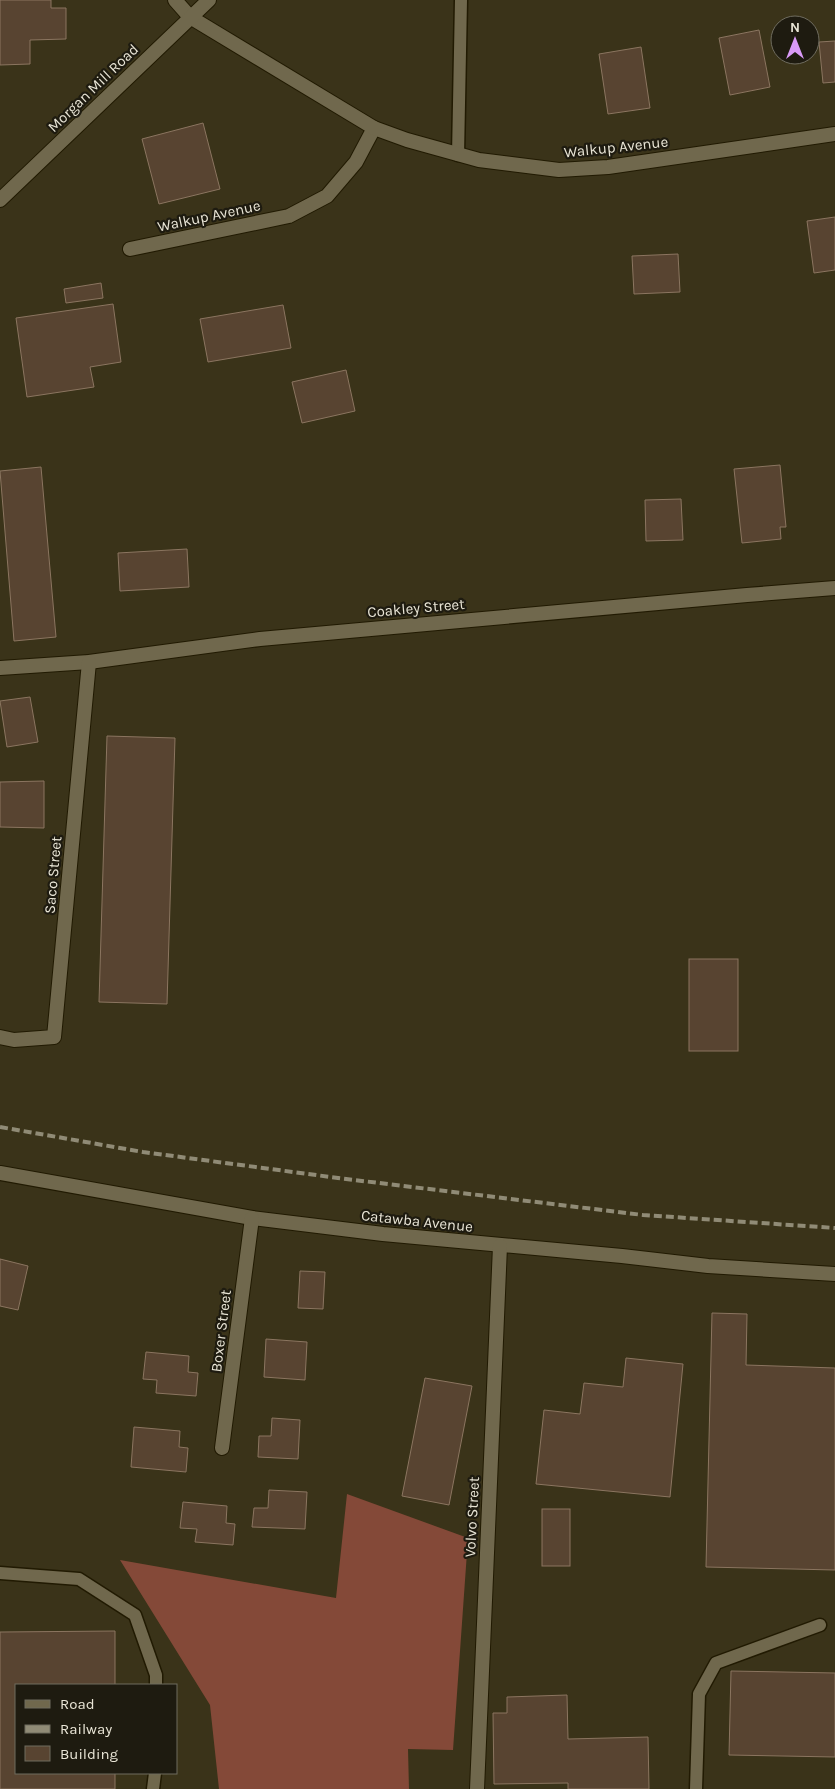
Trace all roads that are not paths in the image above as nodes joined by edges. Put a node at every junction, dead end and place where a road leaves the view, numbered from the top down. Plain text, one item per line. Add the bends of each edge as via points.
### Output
1 (176, 0) edge
2 (209, 0) edge
3 (461, 0) edge
4 (190, 17) junction
5 (374, 128) junction
6 (835, 134) edge
7 (458, 155) junction
8 (0, 200) edge
9 (130, 248) dead end
10 (835, 588) edge
11 (89, 662) junction
12 (0, 668) edge
13 (0, 1037) edge
14 (0, 1173) edge
15 (252, 1218) junction
16 (500, 1246) junction
17 (835, 1274) edge
18 (222, 1448) dead end
19 (0, 1573) edge
20 (820, 1626) dead end
21 (156, 1684) edge
22 (155, 1774) edge
23 (153, 1789) edge
24 (476, 1789) edge
25 (696, 1789) edge

1 - 4 street, Walkup Avenue
2 - 4 street, Morgan Mill Road
3 - 7 lane
4 - 5 street, Walkup Avenue
4 - 8 street, Morgan Mill Road
5 - 7 street, Walkup Avenue
5 - 9 street, Walkup Avenue via 356,162 327,196 290,216
6 - 7 street, Walkup Avenue via 608,167 559,170
10 - 11 street, Coakley Street via 260,639
11 - 12 street, Coakley Street
11 - 13 street, Saco Street via 54,1037 14,1040
14 - 15 street, Catawba Avenue
15 - 16 street, Catawba Avenue
15 - 18 street, Boxer Street
16 - 17 street, Catawba Avenue via 708,1266
16 - 24 street, Volvo Street
19 - 21 lane via 79,1579 135,1615 156,1675
20 - 25 lane via 716,1663 699,1694
22 - 23 lane

